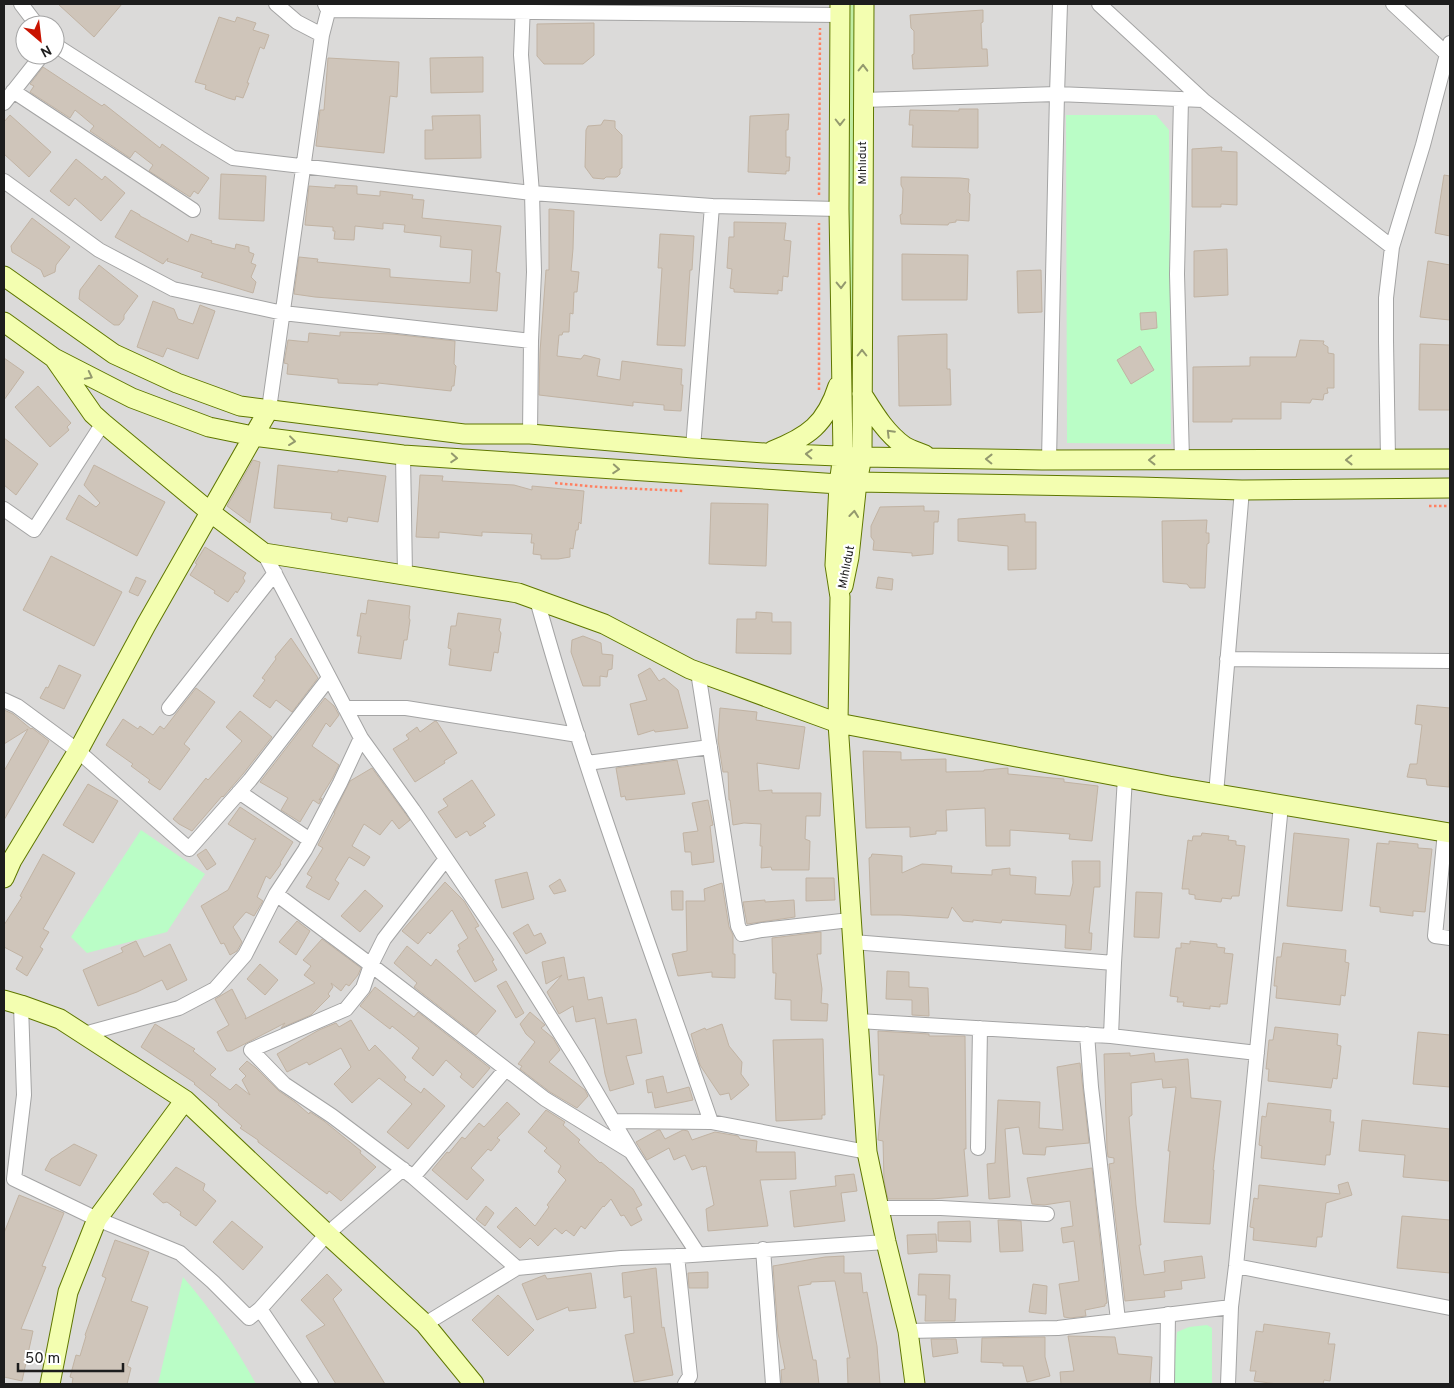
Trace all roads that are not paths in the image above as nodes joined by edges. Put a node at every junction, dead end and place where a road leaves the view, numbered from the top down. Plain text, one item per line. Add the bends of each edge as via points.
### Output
1 (20, 4) edge
2 (276, 4) edge
3 (864, 4) edge
4 (1060, 4) edge
5 (1099, 4) edge
6 (1393, 4) edge
7 (327, 6) edge
8 (523, 8) edge
9 (840, 9) edge
10 (29, 15) edge
11 (322, 35) junction
12 (65, 51) edge
13 (1449, 51) edge
14 (34, 65) edge
15 (14, 91) junction
16 (1057, 94) junction
17 (1181, 99) junction
18 (862, 100) junction
19 (1203, 100) junction
20 (4, 103) edge
21 (302, 167) junction
22 (4, 181) edge
23 (532, 193) junction
24 (712, 206) junction
25 (839, 208) junction
26 (193, 210) dead end
27 (1392, 247) junction
28 (4, 276) edge
29 (283, 313) junction
30 (4, 322) edge
31 (531, 341) junction
32 (54, 358) junction
33 (842, 376) junction
34 (862, 394) junction
35 (269, 409) junction
36 (103, 424) junction
37 (530, 434) junction
38 (253, 436) junction
39 (693, 448) junction
40 (765, 453) junction
41 (403, 455) junction
42 (843, 455) junction
43 (862, 457) junction
44 (931, 458) junction
45 (1388, 459) junction
46 (1450, 459) edge
47 (1049, 460) junction
48 (1182, 460) junction
49 (848, 483) junction
50 (1450, 488) edge
51 (1242, 490) junction
52 (4, 509) edge
53 (210, 512) junction
54 (264, 553) junction
55 (275, 573) junction
56 (405, 575) junction
57 (537, 600) junction
58 (1227, 659) junction
59 (1450, 661) edge
60 (698, 672) junction
61 (329, 678) junction
62 (4, 700) edge
63 (169, 708) dead end
64 (345, 708) junction
65 (838, 723) junction
66 (578, 735) junction
67 (361, 738) junction
68 (710, 747) junction
69 (78, 752) junction
70 (587, 763) junction
71 (1125, 777) junction
72 (239, 792) junction
73 (1216, 794) junction
74 (1281, 805) junction
75 (1448, 832) edge
76 (310, 840) junction
77 (8, 855) edge
78 (445, 860) junction
79 (4, 878) edge
80 (276, 894) junction
81 (850, 920) junction
82 (1450, 938) edge
83 (853, 942) junction
84 (1114, 963) junction
85 (371, 965) junction
86 (12, 1003) edge
87 (858, 1021) junction
88 (980, 1028) junction
89 (84, 1034) junction
90 (1087, 1034) junction
91 (1111, 1036) junction
92 (1257, 1053) junction
93 (506, 1069) junction
94 (185, 1100) junction
95 (613, 1120) junction
96 (711, 1122) junction
97 (978, 1148) dead end
98 (867, 1152) junction
99 (632, 1153) junction
100 (408, 1173) junction
101 (9, 1177) edge
102 (878, 1208) junction
103 (1047, 1214) dead end
104 (97, 1219) junction
105 (327, 1234) junction
106 (886, 1242) junction
107 (763, 1249) junction
108 (698, 1254) junction
109 (677, 1256) junction
110 (1236, 1266) junction
111 (516, 1268) junction
112 (1231, 1307) junction
113 (260, 1308) junction
114 (1450, 1308) edge
115 (1168, 1314) junction
116 (1118, 1320) junction
117 (425, 1324) junction
118 (908, 1331) junction
119 (50, 1384) edge
120 (311, 1384) edge
121 (474, 1384) edge
122 (685, 1384) edge
123 (774, 1384) edge
124 (915, 1384) edge
125 (1167, 1384) edge
126 (1228, 1384) edge

1 - 10 street
2 - 11 street via 298,22
18 -> 3 main road, Mıhlıdut
4 - 16 street
5 - 19 street
6 - 13 street
7 - 8 street
7 - 11 street
8 - 9 street via 820,15
8 - 23 street via 521,55
9 -> 25 main road, Mıhlıdut
11 - 21 street
12 - 21 street via 233,158
13 - 27 street
14 - 15 street
15 - 20 street
15 - 26 street
16 - 17 street
16 - 18 street
16 - 47 street
17 - 19 street
17 - 48 street via 1177,274
34 -> 18 main road, Mıhlıdut
19 - 27 street
21 - 23 street
21 - 29 street
22 - 29 street via 99,250 173,290
23 - 24 street
23 - 31 street via 534,272
24 - 25 street
24 - 39 street
25 -> 33 main road, Mıhlıdut
27 - 45 street via 1386,298
28 - 35 main road via 114,354 177,383 240,406
29 - 31 street
29 - 35 street
30 - 32 main road
31 - 37 street
32 - 36 main road
32 -> 38 main road via 132,398 209,427
33 - 40 main road via 833,404 822,420 796,440
33 - 42 main road, Mıhlıdut
34 - 43 main road, Mıhlıdut
44 -> 34 main road via 905,446 891,435
35 - 37 main road via 464,434
35 - 38 main road
36 - 52 street via 34,530
36 - 53 main road
37 - 39 main road
38 -> 41 main road
38 - 53 main road
39 - 40 main road
42 -> 40 main road
41 -> 49 main road
41 - 56 street
42 - 43 main road
42 - 49 main road, Mıhlıdut
43 - 44 main road
43 - 49 main road, Mıhlıdut
47 -> 44 main road
45 - 46 main road
45 -> 48 main road
48 -> 47 main road
49 - 51 main road
49 - 65 main road, Mıhlıdut via 835,565 840,597
50 - 51 main road
51 - 58 street
53 - 54 main road
53 - 69 main road
54 - 55 street
54 - 56 main road
55 - 61 street
55 - 63 street
56 - 57 main road via 518,593
57 - 60 main road via 604,624
57 - 66 street
58 - 59 street
58 - 73 street
60 - 65 main road
60 - 68 street
61 - 64 street
61 - 72 street
62 - 69 street via 17,706
64 - 66 street via 406,708
64 - 67 street
65 - 71 main road
65 - 81 main road, Mıhlıdut
66 - 70 street
67 - 76 street
67 - 78 street
68 - 70 street
68 - 81 street via 738,926 742,934
69 - 72 street via 189,849
69 - 77 main road
70 - 96 street
71 - 73 main road
71 - 84 street
72 - 76 street
73 - 74 main road
74 - 75 main road
74 - 92 street
75 - 82 street via 1434,936
76 - 80 street
77 - 79 main road
78 - 85 street via 384,939
78 - 95 street via 506,947
80 - 85 street
80 - 89 street via 245,955 214,989 179,1008
81 - 83 main road, Mıhlıdut
83 - 84 street
83 - 87 main road, Mıhlıdut
84 - 91 street
85 - 93 street
85 - 100 street via 362,988 346,1009 251,1050 284,1084
86 - 89 main road via 60,1020
86 - 101 street via 24,1095
87 - 88 street
87 - 98 main road, Mıhlıdut
88 - 90 street
88 - 97 street
89 - 94 main road
90 - 91 street
90 - 116 street
91 - 92 street
92 - 110 street
93 - 99 street via 545,1099
93 - 100 street
94 - 104 main road
94 - 105 main road
95 - 96 street
95 - 99 street
96 - 98 street
98 - 102 main road, Mıhlıdut
99 - 108 street
100 - 105 street
100 - 111 street
101 - 104 street
102 - 103 street
102 - 106 main road, Mıhlıdut
104 - 113 street via 180,1252 249,1318
104 - 119 main road via 68,1292
105 - 113 street
105 - 117 main road
106 - 107 street
106 - 118 main road, Mıhlıdut
107 - 108 street
107 - 123 street
108 - 109 street
109 - 111 street
109 - 122 street via 690,1376
110 - 112 street
110 - 114 street
111 - 117 street
112 - 115 street
112 - 126 street
113 - 120 street
115 - 116 street
115 - 125 street
116 - 118 street via 1058,1328
117 - 121 main road
118 - 124 main road, Mıhlıdut

